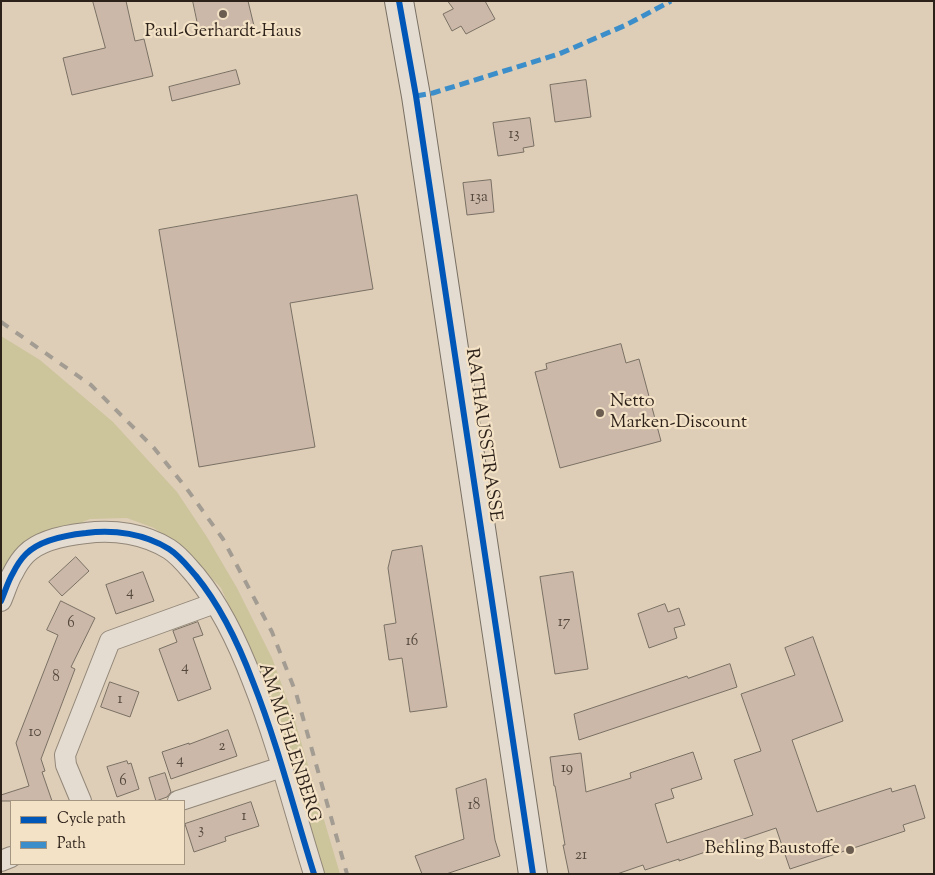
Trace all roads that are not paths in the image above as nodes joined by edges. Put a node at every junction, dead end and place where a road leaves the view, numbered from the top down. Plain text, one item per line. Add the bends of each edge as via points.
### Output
1 (399, 1) edge
2 (1, 601) edge
3 (215, 603) junction
4 (282, 767) junction
5 (81, 800) edge
6 (181, 800) edge
7 (314, 874) edge
8 (533, 874) edge

1 - 8 main road, RATHAUSSTRASSE
2 - 3 street, AM MÜHLENBERG via 12,574 26,554 43,543 67,535 118,532 171,550 194,573
3 - 4 street, AM MÜHLENBERG via 244,658
3 - 5 street via 110,641 65,754 66,765
4 - 6 street
4 - 7 street, AM MÜHLENBERG

